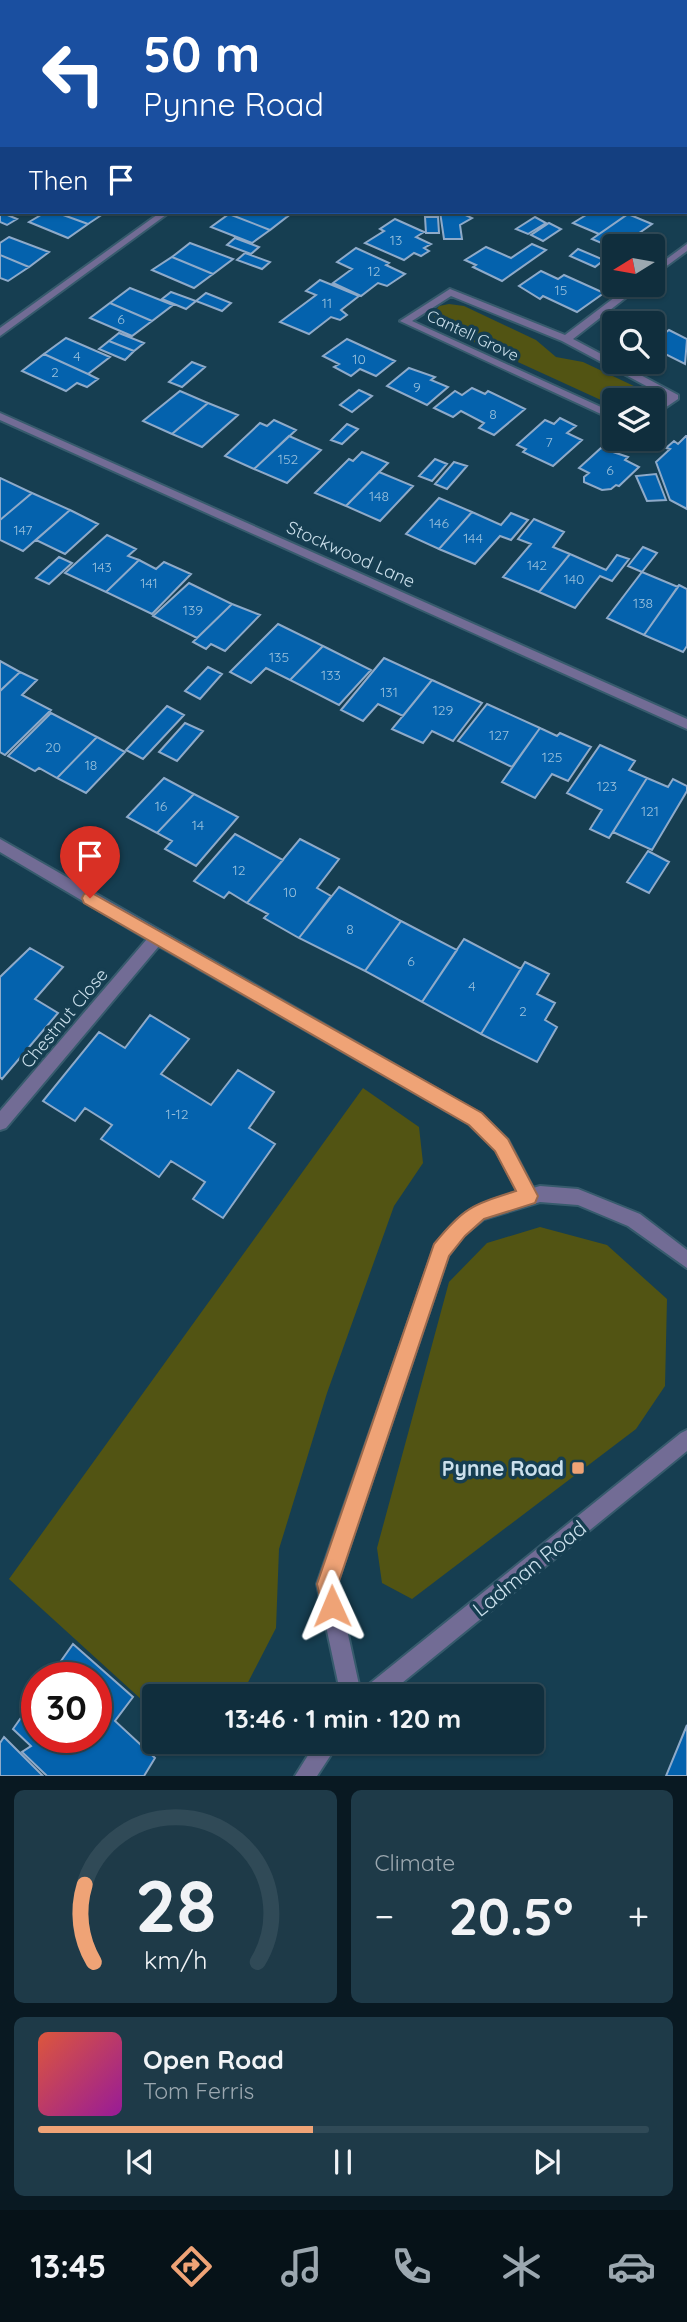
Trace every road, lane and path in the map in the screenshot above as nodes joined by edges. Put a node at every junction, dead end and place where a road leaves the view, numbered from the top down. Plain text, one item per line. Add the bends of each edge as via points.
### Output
1 (163, 214) edge
2 (687, 247) edge
3 (665, 264) edge
4 (620, 298) edge
5 (0, 333) edge
6 (566, 339) junction
7 (657, 388) edge
8 (665, 392) edge
9 (665, 404) edge
10 (602, 411) edge
11 (0, 416) edge
12 (687, 724) edge
13 (0, 845) edge
14 (157, 938) junction
15 (0, 1123) edge
16 (529, 1196) junction
17 (687, 1260) edge
18 (687, 1439) edge
19 (348, 1684) edge
20 (385, 1684) edge
21 (321, 1754) edge
22 (305, 1776) edge

1 - 5 street
2 - 3 street
4 - 6 street
6 - 7 street, Cantell Grove
6 - 10 street, Cantell Grove via 450,292 405,321
8 - 9 street, Cantell Grove via 674,397
11 - 12 street, Stockwood Lane
13 - 14 street
14 - 15 street, Chestnut Close
14 - 16 street via 475,1119 502,1145
16 - 17 street via 578,1196 634,1220
16 - 19 street via 479,1212 441,1251 327,1584
18 - 20 street, Ladman Road
21 - 22 street

